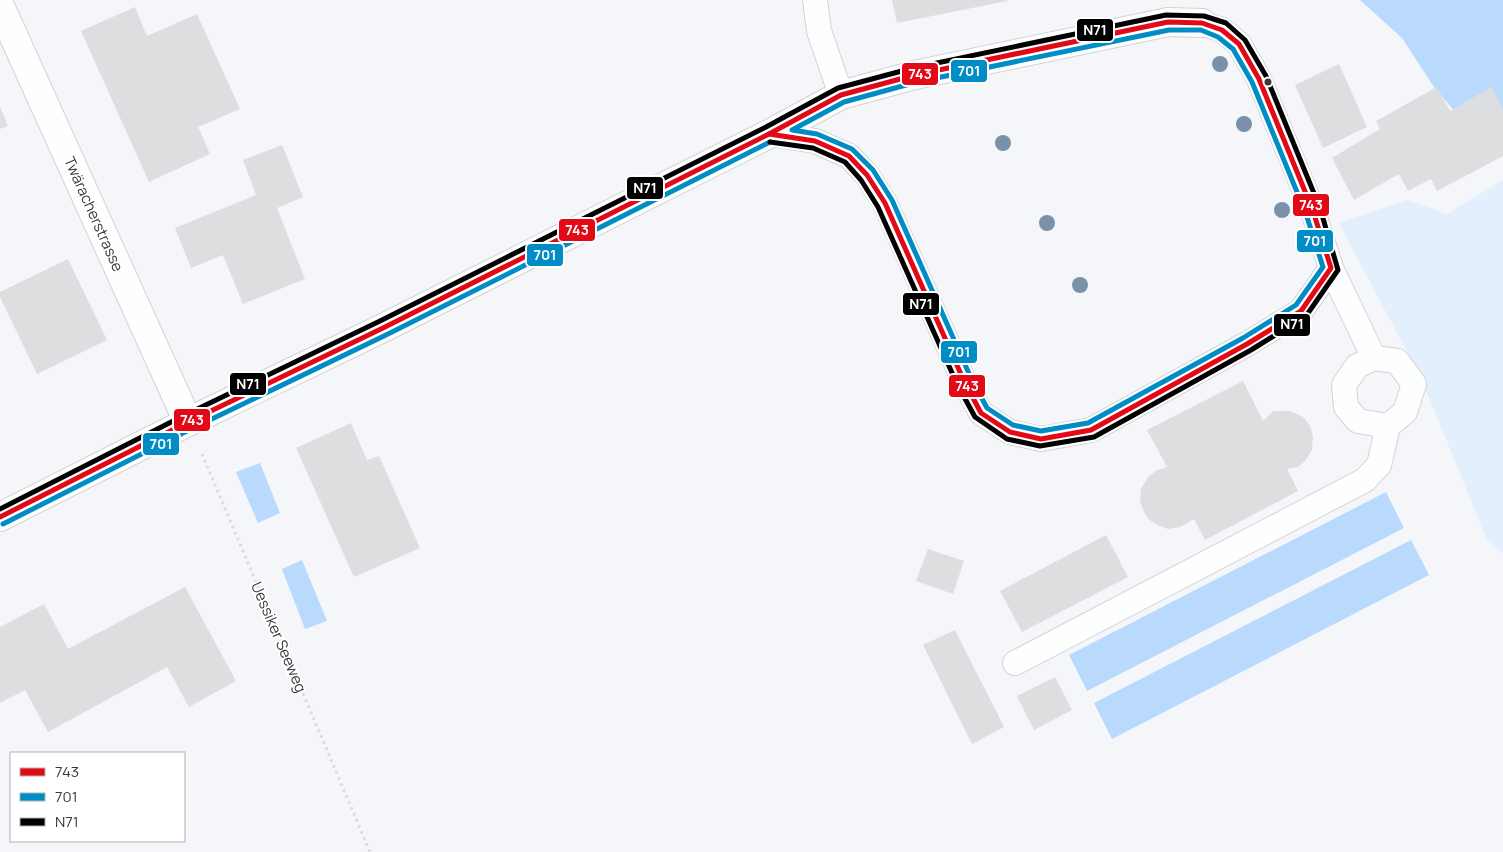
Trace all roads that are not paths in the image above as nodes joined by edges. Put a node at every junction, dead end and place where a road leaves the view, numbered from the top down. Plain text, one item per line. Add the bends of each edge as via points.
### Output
1 (815, 0) edge
2 (0, 6) edge
3 (1202, 23) joint
4 (841, 95) junction
5 (769, 134) junction
6 (1331, 268) junction
7 (1374, 358) junction
8 (188, 422) junction
9 (1388, 426) junction
10 (0, 517) edge
11 (1015, 663) dead end

1 - 4 lane via 819,31
2 - 8 street, Twäracherstrasse
3 - 4 street via 1168,22 915,75
3 - 6 lane via 1222,30 1239,44 1258,79 1313,211
4 - 5 street
5 - 6 lane via 815,141 850,156 867,175 885,203 980,413 1010,432 1041,439 1091,430 1301,311
5 - 8 street
6 - 7 lane
7 - 9 lane via 1397,361 1414,384 1405,412
7 - 9 lane via 1357,366 1344,385 1346,408 1358,421
8 - 10 street
9 - 11 lane via 1379,465 1365,480

